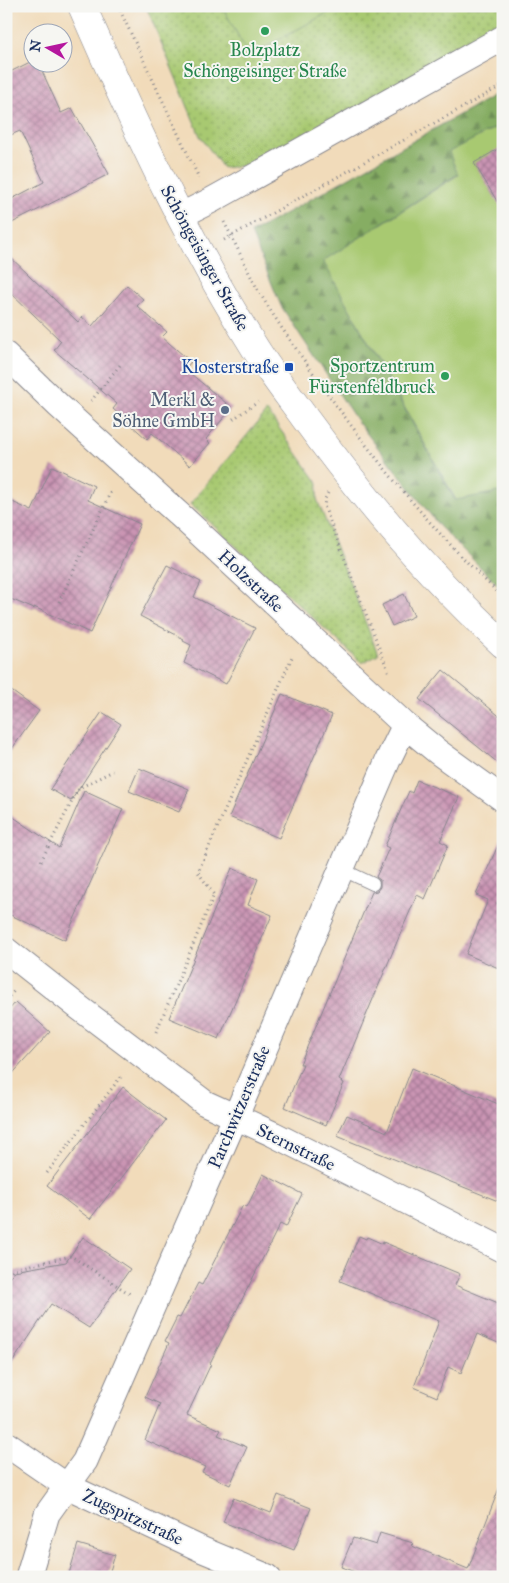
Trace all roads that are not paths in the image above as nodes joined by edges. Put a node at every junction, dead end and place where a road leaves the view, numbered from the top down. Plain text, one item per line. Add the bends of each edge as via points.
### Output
1 (82, 6) edge
2 (503, 38) edge
3 (198, 207) junction
4 (6, 355) edge
5 (503, 644) edge
6 (405, 725) junction
7 (503, 799) edge
8 (341, 869) junction
9 (373, 884) dead end
10 (6, 950) edge
11 (235, 1118) junction
12 (503, 1250) edge
13 (6, 1444) edge
14 (67, 1486) junction
15 (28, 1577) edge
16 (268, 1577) edge

1 - 3 street, Schöngeisinger Straße via 120,93
2 - 3 street
3 - 5 street, Schöngeisinger Straße via 255,349 358,488 423,563
4 - 6 street, Holzstraße
6 - 7 street, Holzstraße
6 - 8 street, Parchwitzerstraße
8 - 9 lane
8 - 11 street, Parchwitzerstraße
10 - 11 street, Sternstraße via 206,1103
11 - 12 street, Sternstraße
11 - 14 street, Parchwitzerstraße via 84,1461
13 - 14 street, Zugspitzstraße
14 - 15 street, Parchwitzerstraße via 47,1514
14 - 16 street, Zugspitzstraße

